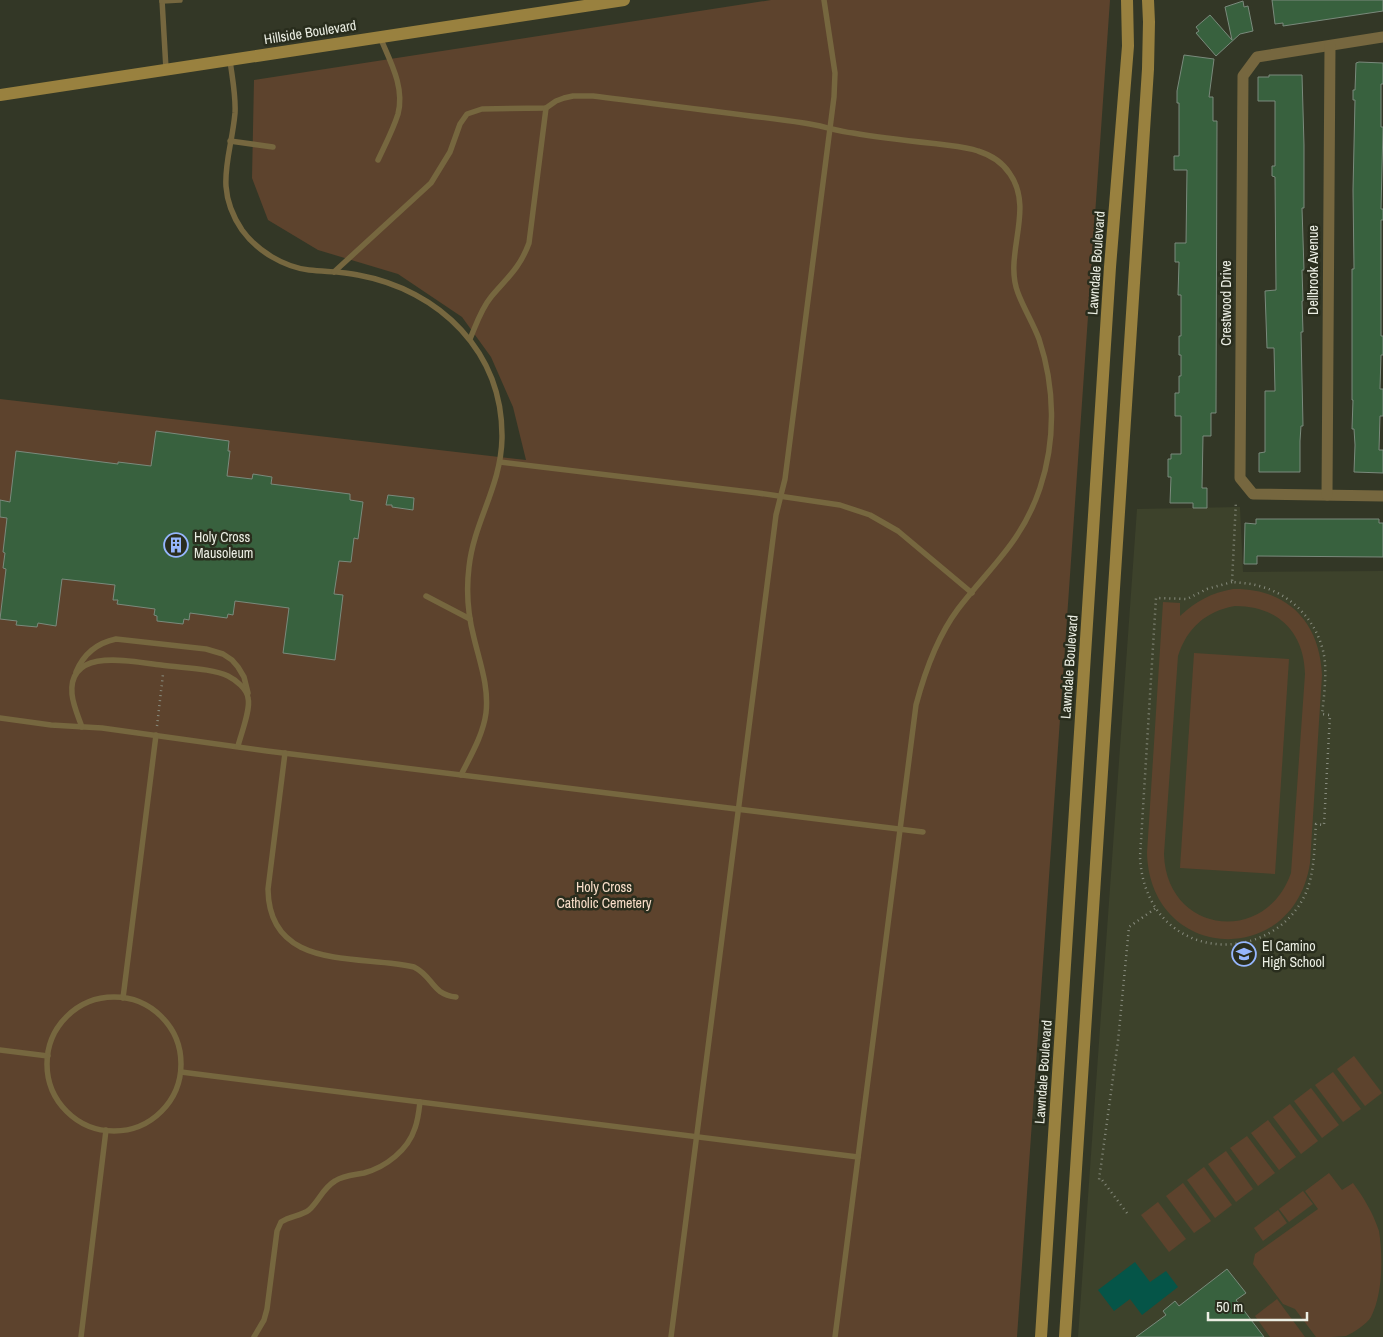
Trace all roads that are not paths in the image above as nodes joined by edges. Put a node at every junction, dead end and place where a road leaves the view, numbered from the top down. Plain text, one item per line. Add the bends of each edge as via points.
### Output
1 (162, 0) edge
2 (180, 0) edge
3 (624, 0) edge
4 (824, 0) edge
5 (1127, 0) edge
6 (1148, 0) edge
7 (380, 37) junction
8 (1383, 37) edge
9 (1330, 46) junction
10 (230, 60) junction
11 (166, 69) junction
12 (0, 95) edge
13 (546, 108) junction
14 (830, 128) junction
15 (230, 141) junction
16 (273, 147) dead end
17 (378, 160) dead end
18 (334, 272) junction
19 (470, 339) junction
20 (500, 462) junction
21 (1327, 495) junction
22 (1383, 496) edge
23 (781, 497) junction
24 (972, 593) junction
25 (426, 596) dead end
26 (470, 618) junction
27 (74, 676) junction
28 (248, 698) junction
29 (0, 718) edge
30 (82, 726) junction
31 (156, 735) junction
32 (238, 746) junction
33 (285, 753) junction
34 (461, 775) junction
35 (739, 809) junction
36 (899, 829) junction
37 (923, 832) dead end
38 (456, 997) dead end
39 (123, 998) junction
40 (0, 1050) edge
41 (48, 1056) junction
42 (181, 1072) junction
43 (420, 1102) junction
44 (106, 1130) junction
45 (697, 1136) junction
46 (858, 1156) junction
47 (80, 1337) edge
48 (254, 1337) edge
49 (671, 1337) edge
50 (835, 1337) edge
51 (1041, 1337) edge
52 (1065, 1337) edge

1 - 2 lane
1 - 11 lane
3 - 7 street, Hillside Boulevard
4 - 14 lane via 835,73
5 - 51 street, Lawndale Boulevard via 1128,46
6 - 52 street via 1148,68
7 - 10 street, Hillside Boulevard
7 - 17 lane via 396,76 400,96 398,114
8 - 9 street
9 - 21 street, Dellbrook Avenue
9 - 21 street, Crestwood Drive via 1257,57 1243,76 1240,478 1252,494
10 - 11 street, Hillside Boulevard
10 - 15 lane via 235,103
11 - 12 street, Hillside Boulevard
13 - 14 lane via 564,98 582,95
13 - 18 lane via 482,110 467,114 450,152 431,183
13 - 19 lane via 529,243 513,273 486,305
14 - 23 lane
14 - 24 lane via 980,151 1002,164 1017,188 1020,214 1014,279 1044,355 1051,392 1050,439 1040,489 1023,528
15 - 16 lane
15 - 18 lane via 226,192 233,213 248,238 285,263 308,270
18 - 19 lane via 369,277 406,289 439,309
19 - 20 lane via 487,370 498,401 502,423
20 - 23 lane
20 - 26 lane via 472,548 468,584
21 - 22 street, Crestwood Drive
23 - 24 lane via 840,505 870,515 905,536
23 - 35 lane via 776,515
24 - 36 lane via 946,627 921,686
25 - 26 lane
26 - 34 lane via 487,701 480,734
27 - 28 lane via 87,665 107,659 217,672 230,676
27 - 28 lane via 83,658 106,641 116,639 206,649 232,660 244,677
27 - 30 lane via 72,694
28 - 32 lane
29 - 30 lane
30 - 31 lane
31 - 32 lane
31 - 39 lane
32 - 33 lane
33 - 34 lane
33 - 38 lane via 268,889 270,907 277,924 288,938 311,952 414,967 439,992
34 - 35 lane
35 - 36 lane
35 - 45 lane
36 - 37 lane
36 - 46 lane
39 - 41 lane via 103,998 74,1011 54,1035
39 - 42 lane via 149,1007 170,1027 179,1047
40 - 41 lane
41 - 44 lane via 52,1087 64,1108 84,1124
42 - 43 lane
42 - 44 lane via 175,1092 154,1118 133,1128
43 - 45 lane
43 - 48 lane via 415,1129 395,1156 372,1170 335,1180 309,1210 281,1222 277,1231 267,1309
44 - 47 lane
45 - 46 lane
45 - 49 lane
46 - 50 lane

